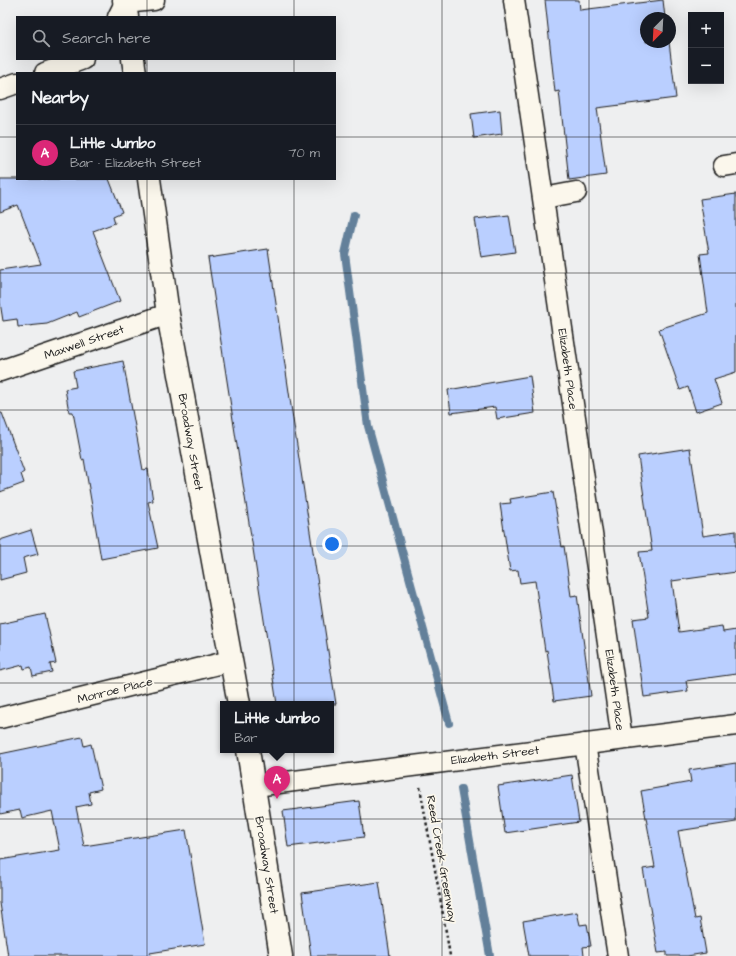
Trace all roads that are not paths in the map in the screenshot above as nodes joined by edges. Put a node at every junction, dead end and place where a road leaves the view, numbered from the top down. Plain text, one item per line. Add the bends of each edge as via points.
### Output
1 (154, 0) edge
2 (514, 0) edge
3 (124, 9) edge
4 (80, 60) edge
5 (133, 60) edge
6 (48, 72) edge
7 (134, 72) edge
8 (16, 83) edge
9 (0, 89) edge
10 (149, 180) edge
11 (576, 192) dead end
12 (544, 198) junction
13 (168, 314) junction
14 (0, 371) edge
15 (230, 661) junction
16 (238, 701) edge
17 (0, 718) edge
18 (736, 725) edge
19 (622, 739) junction
20 (585, 744) junction
21 (249, 753) edge
22 (255, 786) junction
23 (281, 956) edge
24 (618, 956) edge

1 - 3 street
2 - 12 street, Elizabeth Place
4 - 6 street
5 - 7 main road
8 - 9 street
10 - 13 main road, Broadway Street
11 - 12 street
12 - 19 street, Elizabeth Place
13 - 14 street, Maxwell Street
13 - 15 main road, Broadway Street
15 - 16 main road, Broadway Street
15 - 17 street, Monroe Place
18 - 19 street, Elizabeth Street
19 - 20 street, Elizabeth Street
20 - 22 street, Elizabeth Street
20 - 24 street
21 - 22 main road, Broadway Street
22 - 23 main road, Broadway Street

